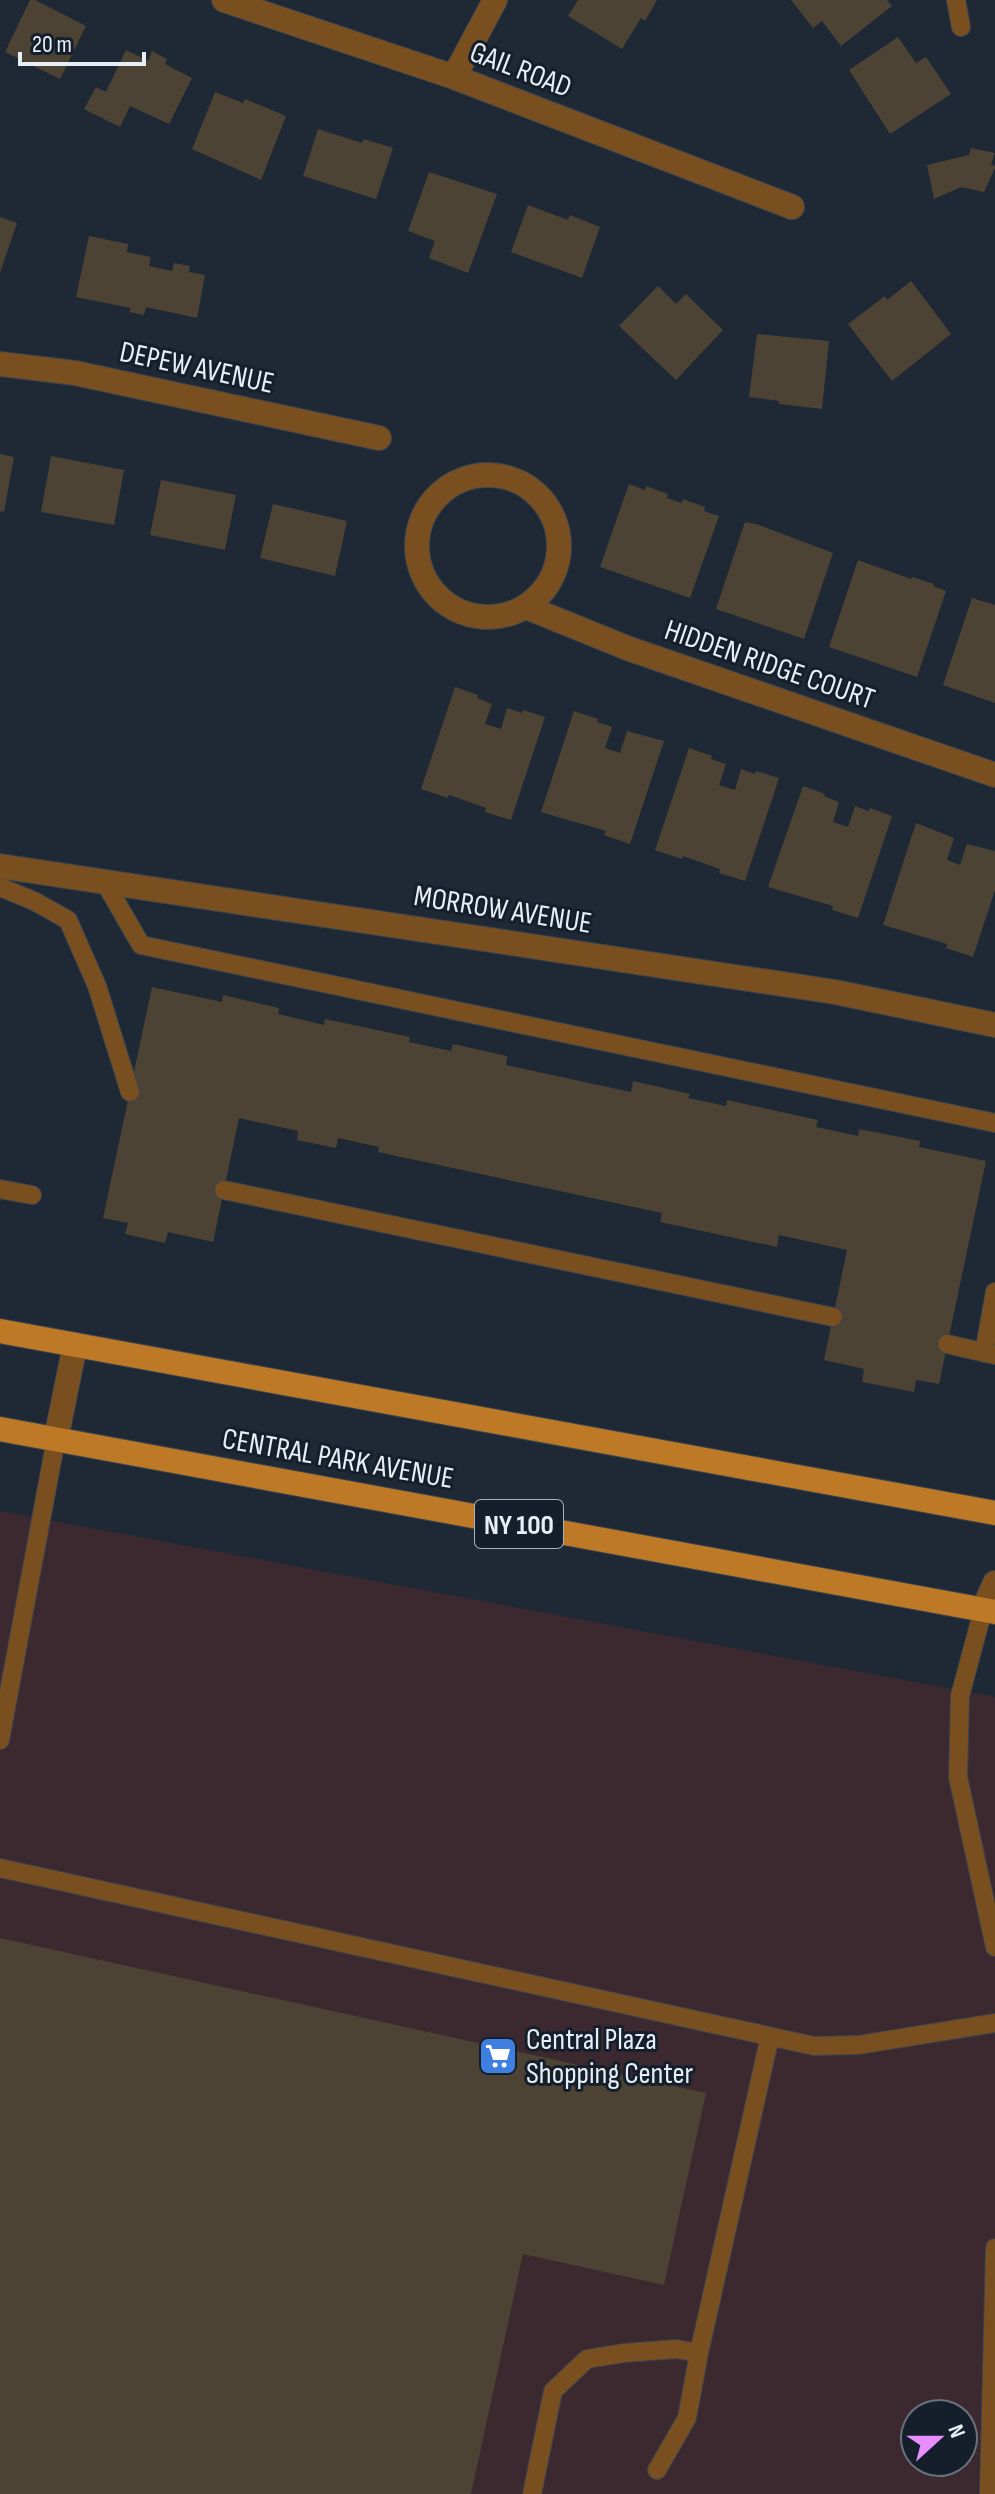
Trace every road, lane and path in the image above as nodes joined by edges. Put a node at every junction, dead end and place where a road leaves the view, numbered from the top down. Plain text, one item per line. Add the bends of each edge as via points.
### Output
1 (224, 0) edge
2 (495, 0) edge
3 (956, 0) edge
4 (961, 27) dead end
5 (454, 77) junction
6 (792, 207) dead end
7 (0, 364) edge
8 (379, 438) dead end
9 (526, 607) junction
10 (995, 775) edge
11 (0, 866) edge
12 (104, 881) junction
13 (0, 887) edge
14 (995, 1025) edge
15 (130, 1092) dead end
16 (995, 1123) edge
17 (0, 1189) edge
18 (224, 1190) dead end
19 (32, 1195) dead end
20 (995, 1292) edge
21 (833, 1317) dead end
22 (0, 1331) edge
23 (947, 1344) dead end
24 (75, 1345) junction
25 (989, 1354) edge
26 (0, 1429) edge
27 (56, 1439) junction
28 (995, 1513) edge
29 (995, 1583) edge
30 (989, 1611) edge
31 (0, 1740) edge
32 (0, 1868) edge
33 (995, 1947) edge
34 (995, 2023) edge
35 (770, 2036) junction
36 (995, 2248) edge
37 (699, 2353) junction
38 (657, 2470) dead end
39 (532, 2494) edge
40 (989, 2494) edge

1 - 5 street, GAIL ROAD
2 - 5 street
3 - 4 lane
5 - 6 street, GAIL ROAD
7 - 8 street, DEPEW AVENUE via 75,373
9 - 9 street via 547,587 557,562 558,534 548,508 529,487 503,476 475,476 450,485 429,505 418,530 417,558 428,585 447,605 473,616 500,617
9 - 10 street, HIDDEN RIDGE COURT via 627,648
11 - 12 street, MORROW AVENUE
12 - 14 street, MORROW AVENUE via 835,992
12 - 16 lane via 141,945
13 - 15 lane via 68,920 97,986
17 - 19 lane
18 - 21 lane
20 - 25 lane
22 - 24 main road
23 - 25 lane
24 - 27 street
24 - 28 main road
26 - 27 main road, CENTRAL PARK AVENUE / NY 100
27 - 30 main road, CENTRAL PARK AVENUE / NY 100
27 - 31 lane
29 - 30 street
30 - 33 lane via 960,1696 958,1777
32 - 35 lane
34 - 35 lane via 858,2045 814,2046
35 - 37 lane
36 - 40 lane
37 - 38 lane via 687,2418
37 - 39 lane via 676,2349 587,2359 553,2391

